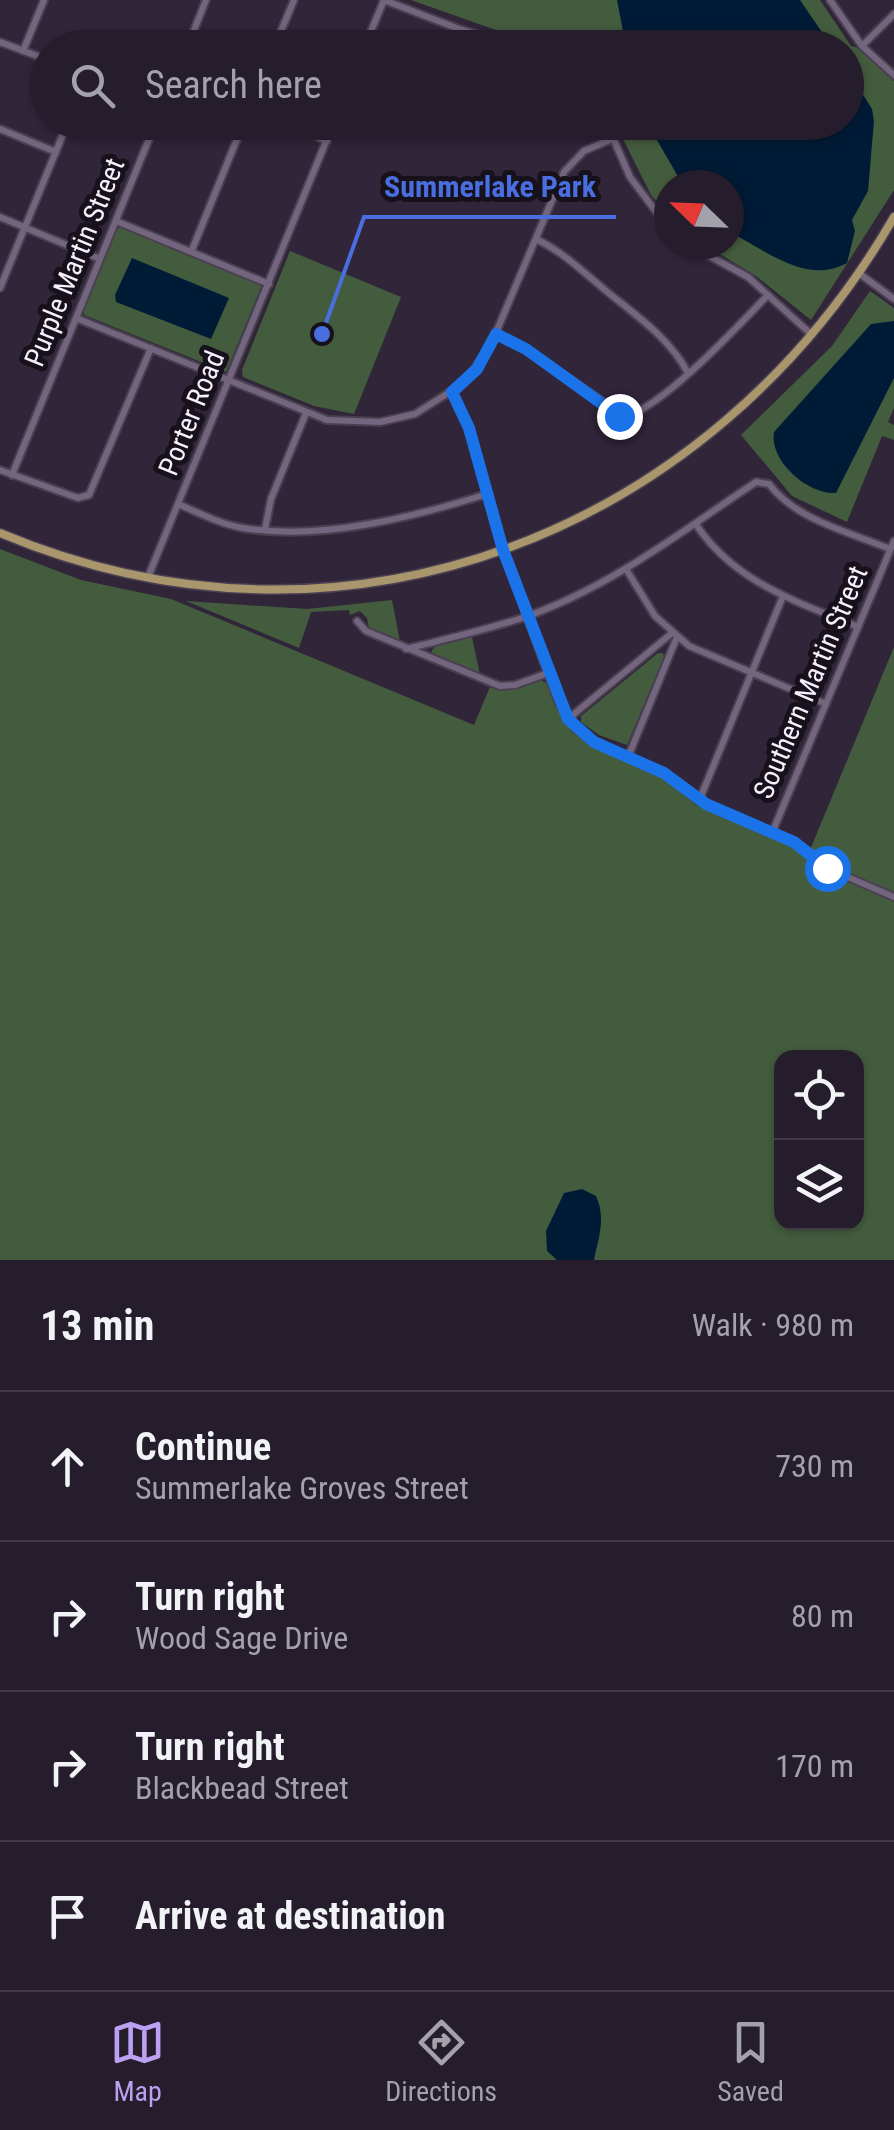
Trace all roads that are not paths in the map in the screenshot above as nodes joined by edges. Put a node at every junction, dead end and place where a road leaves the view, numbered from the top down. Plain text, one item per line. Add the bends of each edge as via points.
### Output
1 (44, 0) edge
2 (206, 0) edge
3 (294, 0) edge
4 (384, 0) edge
5 (830, 0) edge
6 (894, 14) edge
7 (32, 30) edge
8 (194, 30) edge
9 (282, 30) edge
10 (372, 30) edge
11 (459, 30) edge
12 (851, 30) edge
13 (30, 34) edge
14 (0, 42) edge
15 (864, 44) edge
16 (864, 48) edge
17 (23, 51) junction
18 (30, 54) edge
19 (894, 75) edge
20 (0, 129) edge
21 (61, 140) edge
22 (149, 140) edge
23 (237, 140) edge
24 (610, 140) edge
25 (612, 140) edge
26 (326, 141) edge
27 (56, 152) junction
28 (654, 209) edge
29 (0, 217) edge
30 (894, 217) edge
31 (116, 221) junction
32 (25, 227) junction
33 (536, 238) junction
34 (192, 250) junction
35 (100, 259) junction
36 (717, 260) edge
37 (860, 274) junction
38 (269, 284) junction
39 (0, 288) edge
40 (768, 295) junction
41 (894, 299) edge
42 (76, 318) junction
43 (496, 334) junction
44 (813, 336) junction
45 (152, 348) junction
46 (688, 373) junction
47 (228, 380) junction
48 (452, 392) junction
49 (306, 413) junction
50 (0, 470) edge
51 (12, 475) junction
52 (487, 494) junction
53 (178, 504) junction
54 (697, 526) junction
55 (894, 527) edge
56 (265, 529) junction
57 (0, 533) edge
58 (894, 540) edge
59 (503, 550) junction
60 (890, 550) junction
61 (626, 568) junction
62 (148, 578) junction
63 (784, 596) junction
64 (528, 616) junction
65 (356, 621) dead end
66 (858, 626) junction
67 (674, 635) junction
68 (406, 649) junction
69 (548, 673) junction
70 (751, 674) junction
71 (826, 704) junction
72 (568, 719) junction
73 (628, 757) junction
74 (698, 801) junction
75 (772, 832) junction
76 (894, 897) edge

1 - 7 street
2 - 8 street
3 - 9 street
4 - 10 street
4 - 11 street
5 - 12 street
6 - 15 street
13 - 17 street
14 - 17 street
16 - 19 street
17 - 18 street
20 - 27 street
21 - 27 street
22 - 31 street, Purple Martin Street
23 - 34 street
24 - 33 street via 584,151 564,172
25 - 28 street
26 - 38 street, Porter Road
27 - 32 street
29 - 32 street
30 - 37 main road
31 - 34 street
31 - 35 street, Purple Martin Street
32 - 35 street
32 - 39 street
33 - 43 street
33 - 46 street via 650,326
34 - 38 street
35 - 42 street, Purple Martin Street
36 - 40 street
37 - 41 street
37 - 44 main road
38 - 47 street, Porter Road
40 - 44 street
40 - 46 street
42 - 45 street
42 - 51 street, Purple Martin Street
43 - 46 street via 625,417
43 - 48 street via 477,369
44 - 59 main road via 752,399 678,460 574,522
45 - 47 street
45 - 51 street via 90,495 78,498
47 - 49 street
47 - 53 street, Porter Road
48 - 49 street via 415,414 380,422
48 - 52 street
49 - 56 street
50 - 51 street
52 - 56 street via 392,520
52 - 59 street
53 - 56 street via 234,526
53 - 62 street, Porter Road
54 - 60 street via 752,484 766,482 800,512
54 - 61 street
54 - 63 street via 734,569
55 - 60 street, Southern Martin Street
57 - 62 main road
58 - 60 street, Southern Martin Street
59 - 62 main road via 449,568 358,584 252,588
59 - 64 street
60 - 66 street, Southern Martin Street
61 - 64 street
61 - 67 street
63 - 66 street
63 - 70 street
64 - 68 street
64 - 69 street
65 - 68 street
66 - 71 street, Southern Martin Street
67 - 70 street
67 - 72 street
67 - 73 street
68 - 69 street via 500,686
69 - 72 street
70 - 71 street
70 - 74 street
71 - 75 street, Southern Martin Street
72 - 73 street via 588,739
73 - 74 street via 664,773
74 - 75 street
75 - 76 street via 834,872

